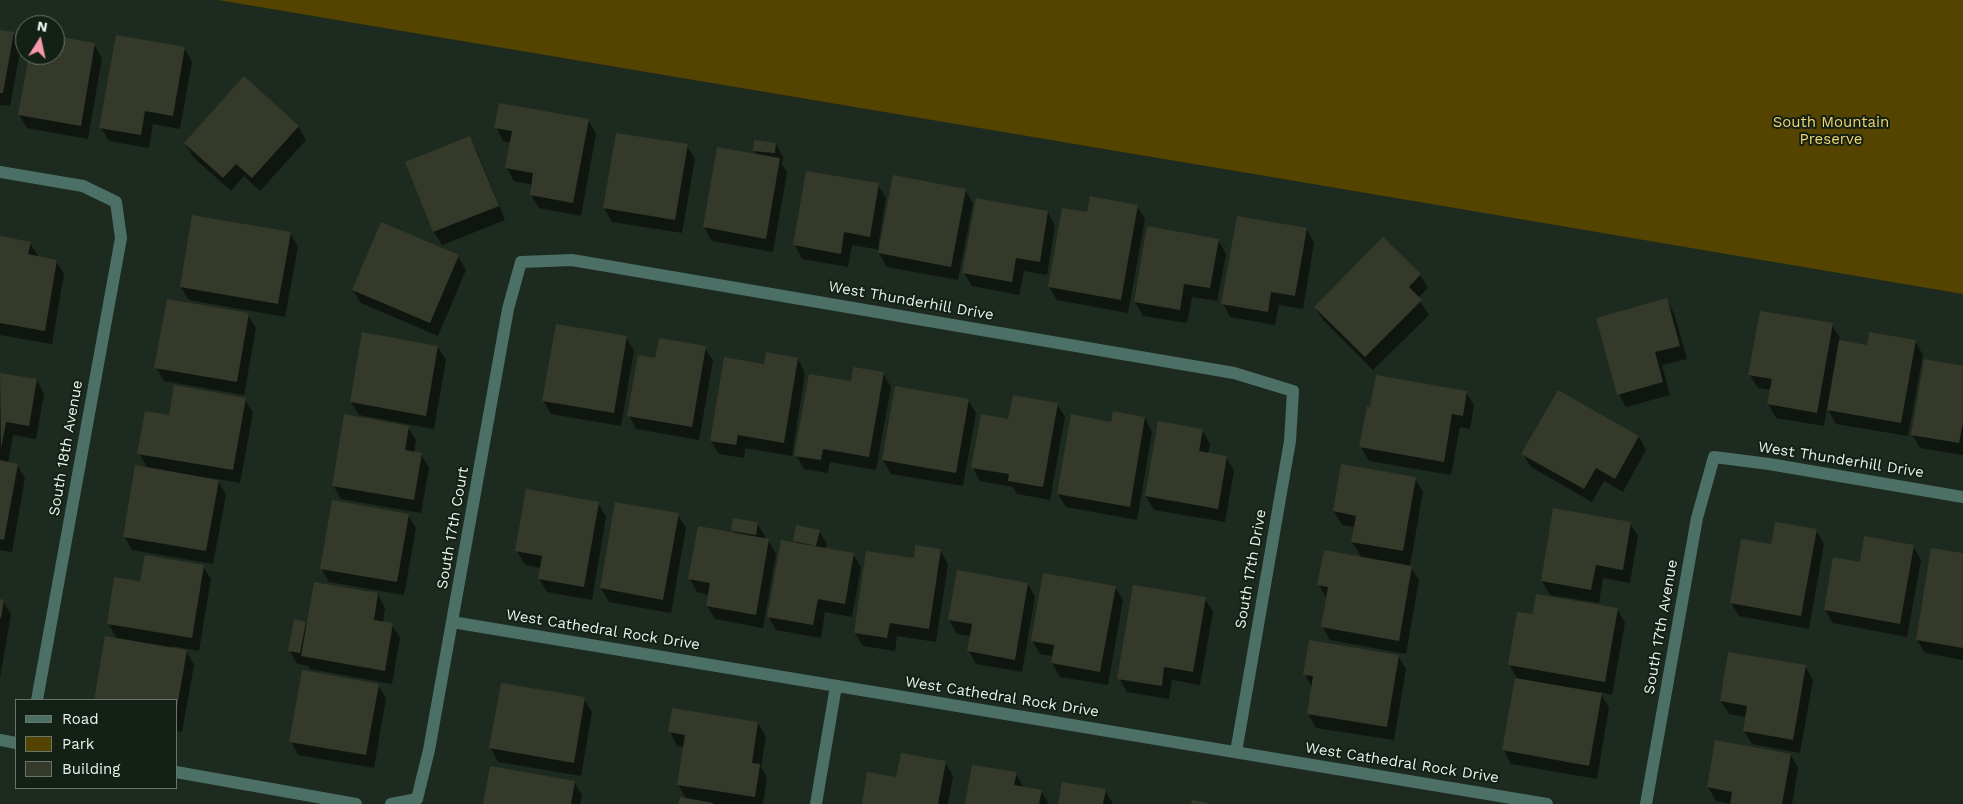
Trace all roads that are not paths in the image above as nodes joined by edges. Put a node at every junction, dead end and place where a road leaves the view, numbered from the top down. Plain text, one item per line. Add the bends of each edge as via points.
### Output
1 (0, 172) edge
2 (521, 262) joint
3 (1293, 391) joint
4 (1714, 457) joint
5 (1963, 497) edge
6 (452, 622) junction
7 (836, 686) junction
8 (37, 699) edge
9 (0, 740) edge
10 (15, 743) edge
11 (1236, 752) junction
12 (178, 772) edge
13 (356, 804) edge
14 (391, 804) edge
15 (816, 804) edge
16 (1547, 804) edge
17 (1646, 804) edge

1 - 8 street, South 18th Avenue via 83,186 116,202 121,238
2 - 3 street, West Thunderhill Drive via 572,260 1234,373
2 - 6 street, South 17th Court via 508,310
3 - 11 street, South 17th Drive via 1290,441
4 - 5 street, West Thunderhill Drive
4 - 17 street, South 17th Avenue via 1697,518
6 - 7 street, West Cathedral Rock Drive
6 - 14 street, South 17th Court via 417,799
7 - 11 street, West Cathedral Rock Drive
7 - 15 street
9 - 10 street
11 - 16 street, West Cathedral Rock Drive
12 - 13 street

